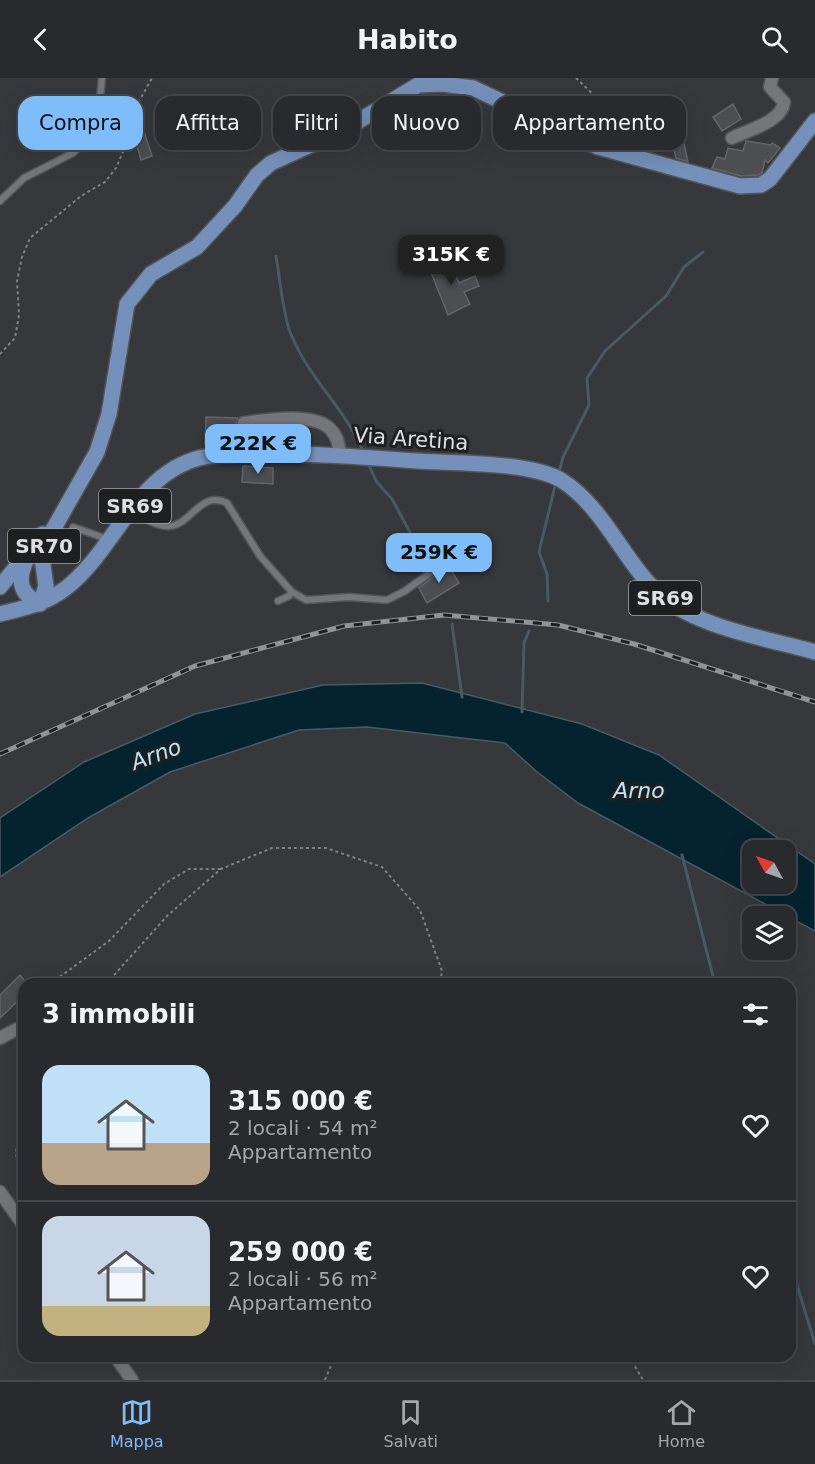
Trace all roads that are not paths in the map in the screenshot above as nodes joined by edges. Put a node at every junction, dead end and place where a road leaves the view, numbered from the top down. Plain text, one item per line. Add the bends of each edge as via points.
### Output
1 (102, 78) edge
2 (772, 78) edge
3 (815, 121) edge
4 (732, 138) dead end
5 (0, 201) edge
6 (244, 423) dead end
7 (340, 456) junction
8 (74, 494) junction
9 (131, 511) junction
10 (74, 527) dead end
11 (44, 533) junction
12 (110, 541) junction
13 (441, 565) dead end
14 (43, 566) junction
15 (84, 572) junction
16 (0, 587) edge
17 (292, 592) junction
18 (278, 601) dead end
19 (40, 604) junction
20 (0, 614) edge
21 (815, 652) edge
22 (17, 1029) dead end
23 (0, 1038) edge
24 (0, 1192) edge
25 (18, 1218) edge
26 (119, 1362) edge
27 (132, 1380) edge

1 - 5 lane via 98,118 91,136 73,153 24,178
2 - 4 street via 770,87 784,102 783,108 775,117
3 - 8 main road, SR70 via 780,170 761,185 740,186 598,147 473,88 418,85 344,130 271,163 197,247 150,274 127,304 109,414 97,452
6 - 7 street via 283,418 316,422 330,428 338,439
7 - 9 main road, Via Aretina / SR69 via 296,453 200,458 165,473
7 - 21 main road, Via Aretina / SR69 via 496,466 555,478 577,490 664,598 699,618
8 - 11 main road, SR70
8 - 14 main road, SR70 via 41,551
9 - 12 main road, Via Aretina / SR69
9 - 17 lane via 168,527 201,504 220,500 227,503 260,556
10 - 12 lane
11 - 16 main road, SR70
11 - 19 main road, SR70 via 27,559 20,579 24,593
12 - 15 main road, Via Aretina / SR69
13 - 17 lane via 387,600 349,597 314,601
14 - 15 main road, SR70 via 48,574 63,580
14 - 19 main road, SR70 via 46,586
15 - 19 main road, Via Aretina / SR69
17 - 18 lane
19 - 20 main road, Via Aretina / SR69
22 - 23 street
24 - 25 street
26 - 27 street

